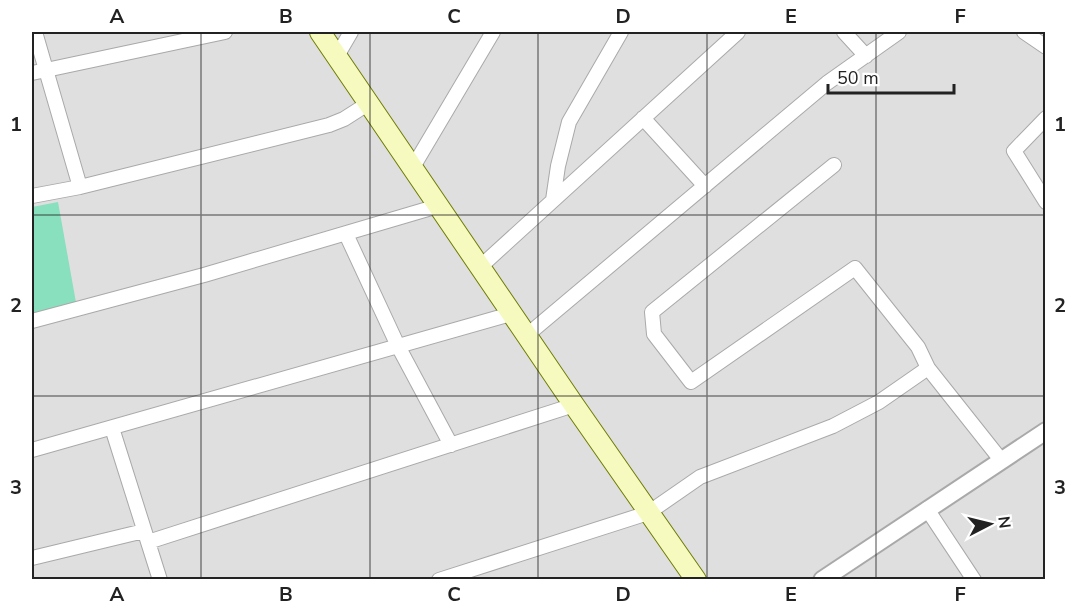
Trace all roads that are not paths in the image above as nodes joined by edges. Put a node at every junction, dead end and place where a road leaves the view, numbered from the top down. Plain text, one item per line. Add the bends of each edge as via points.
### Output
1 (35, 32) edge
2 (225, 32) edge
3 (320, 32) edge
4 (351, 32) edge
5 (493, 32) edge
6 (621, 32) edge
7 (738, 32) edge
8 (844, 32) edge
9 (899, 32) edge
10 (1024, 32) edge
11 (1046, 47) edge
12 (337, 56) junction
13 (866, 56) junction
14 (38, 72) edge
15 (369, 103) junction
16 (643, 118) junction
17 (1046, 118) edge
18 (834, 165) dead end
19 (413, 167) junction
20 (705, 186) junction
21 (80, 187) junction
22 (32, 196) edge
23 (553, 200) junction
24 (1046, 202) edge
25 (438, 206) junction
26 (346, 234) junction
27 (480, 267) junction
28 (511, 314) junction
29 (32, 321) edge
30 (526, 336) junction
31 (398, 346) junction
32 (928, 368) junction
33 (574, 405) junction
34 (112, 428) junction
35 (1045, 433) edge
36 (451, 445) junction
37 (32, 450) edge
38 (1001, 460) junction
39 (927, 509) junction
40 (648, 513) junction
41 (146, 536) junction
42 (32, 558) edge
43 (460, 576) edge
44 (160, 579) edge
45 (439, 579) edge
46 (696, 579) edge
47 (822, 579) edge
48 (974, 579) edge

1 - 14 street
2 - 14 street
3 - 12 main road
4 - 12 street
5 - 19 street
6 - 23 street via 569,123
7 - 16 street
8 - 13 street
9 - 13 street
10 - 11 street
12 - 15 main road
13 - 20 street via 827,83
14 - 21 street
15 - 19 main road
15 - 21 street via 329,125
16 - 20 street
16 - 23 street
17 - 24 street via 1014,152
18 - 32 street via 652,312 654,334 691,382 855,268 918,347
19 - 25 main road
20 - 30 street
21 - 22 street
23 - 27 street
25 - 26 street
25 - 27 main road
26 - 29 street
26 - 31 street
27 - 28 main road
28 - 30 main road
28 - 31 street
30 - 33 main road
31 - 34 street
31 - 36 street
32 - 38 street
32 - 40 street via 879,402 833,426 700,477
33 - 36 street
33 - 40 main road
34 - 37 street
34 - 41 street
35 - 38 street
36 - 41 street
38 - 39 street
39 - 47 street
39 - 48 street
40 - 43 street
40 - 46 main road
41 - 42 street
41 - 44 street
43 - 45 street

